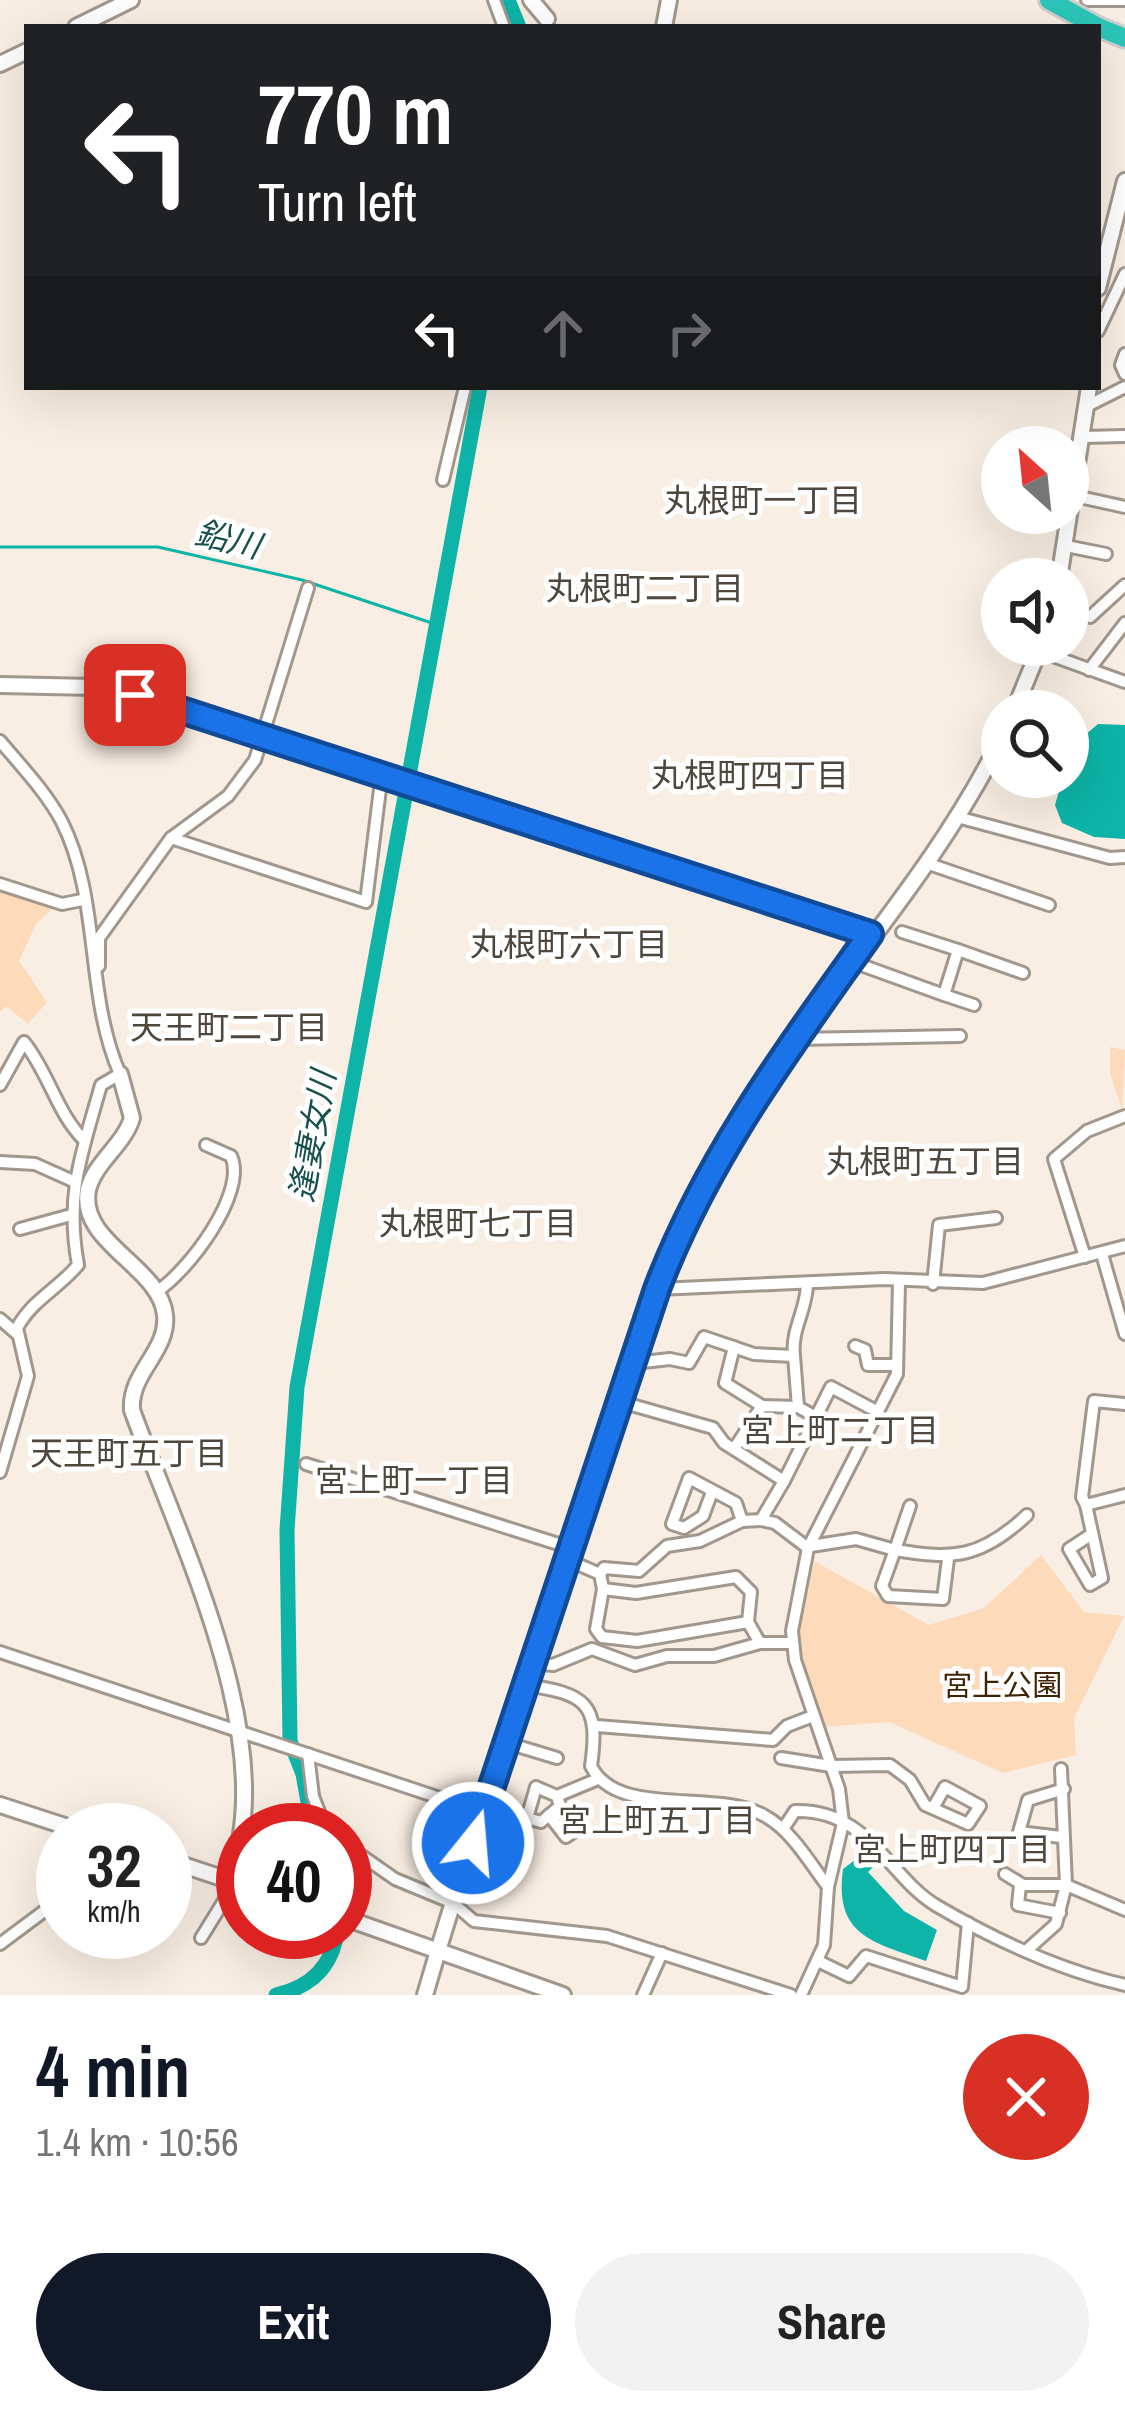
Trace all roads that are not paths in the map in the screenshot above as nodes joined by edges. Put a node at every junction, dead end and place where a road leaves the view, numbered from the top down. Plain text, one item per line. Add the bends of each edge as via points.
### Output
1 (131, 0) edge
2 (531, 0) edge
3 (1049, 0) edge
4 (1087, 0) edge
5 (1125, 0) edge
6 (547, 19) dead end
7 (82, 24) edge
8 (1093, 24) edge
9 (1125, 181) edge
10 (1125, 274) edge
11 (1101, 276) edge
12 (1101, 325) edge
13 (1125, 353) edge
14 (1125, 374) edge
15 (1125, 387) edge
16 (464, 390) edge
17 (1089, 390) edge
18 (1087, 406) junction
19 (1084, 426) edge
20 (1125, 436) edge
21 (1089, 437) edge
22 (443, 480) dead end
23 (1089, 499) edge
24 (1125, 506) edge
25 (1068, 534) edge
26 (1066, 546) junction
27 (1106, 554) dead end
28 (1063, 558) edge
29 (1125, 585) edge
30 (308, 588) dead end
31 (1090, 617) dead end
32 (1123, 627) edge
33 (1080, 666) edge
34 (1089, 670) junction
35 (1125, 682) edge
36 (0, 685) edge
37 (264, 736) junction
38 (0, 741) edge
39 (386, 775) junction
40 (981, 778) edge
41 (961, 818) junction
42 (171, 838) junction
43 (1125, 857) edge
44 (929, 865) junction
45 (0, 884) edge
46 (82, 900) junction
47 (1049, 905) dead end
48 (902, 932) dead end
49 (870, 934) junction
50 (958, 950) junction
51 (850, 961) junction
52 (1023, 973) dead end
53 (96, 981) junction
54 (944, 995) junction
55 (974, 1005) dead end
56 (960, 1036) dead end
57 (792, 1038) junction
58 (120, 1074) junction
59 (0, 1084) edge
60 (1125, 1116) edge
61 (85, 1141) junction
62 (206, 1145) dead end
63 (0, 1162) edge
64 (73, 1181) junction
65 (71, 1215) junction
66 (996, 1218) dead end
67 (20, 1228) dead end
68 (1125, 1246) edge
69 (1102, 1254) junction
70 (1085, 1257) junction
71 (899, 1282) junction
72 (933, 1284) junction
73 (807, 1285) junction
74 (657, 1289) junction
75 (156, 1292) junction
76 (0, 1319) edge
77 (16, 1333) junction
78 (1125, 1334) edge
79 (855, 1346) dead end
80 (734, 1347) junction
81 (794, 1357) junction
82 (634, 1363) junction
83 (897, 1365) junction
84 (621, 1402) junction
85 (1125, 1404) edge
86 (762, 1406) junction
87 (798, 1407) junction
88 (878, 1412) junction
89 (816, 1418) junction
90 (734, 1449) junction
91 (306, 1464) dead end
92 (0, 1472) edge
93 (784, 1481) junction
94 (712, 1492) dead end
95 (1125, 1495) edge
96 (1086, 1505) junction
97 (910, 1506) dead end
98 (1027, 1515) dead end
99 (761, 1520) junction
100 (742, 1521) junction
101 (1092, 1534) dead end
102 (808, 1548) junction
103 (895, 1550) junction
104 (570, 1554) junction
105 (947, 1559) junction
106 (600, 1574) junction
107 (603, 1589) junction
108 (748, 1622) junction
109 (760, 1643) junction
110 (791, 1643) junction
111 (0, 1652) edge
112 (533, 1663) junction
113 (526, 1685) junction
114 (813, 1716) junction
115 (597, 1726) junction
116 (236, 1728) junction
117 (504, 1742) junction
118 (306, 1753) junction
119 (557, 1758) dead end
120 (781, 1759) dead end
121 (831, 1766) junction
122 (1061, 1769) dead end
123 (598, 1779) junction
124 (1064, 1790) junction
125 (557, 1796) junction
126 (242, 1803) edge
127 (316, 1803) edge
128 (0, 1805) edge
129 (933, 1808) dead end
130 (482, 1812) junction
131 (549, 1815) junction
132 (36, 1817) edge
133 (843, 1823) junction
134 (579, 1828) dead end
135 (783, 1829) junction
136 (1061, 1838) junction
137 (372, 1863) edge
138 (1005, 1874) dead end
139 (1023, 1885) junction
140 (1066, 1885) junction
141 (828, 1887) junction
142 (453, 1903) junction
143 (1125, 1910) edge
144 (1060, 1913) junction
145 (216, 1915) edge
146 (36, 1917) edge
147 (968, 1923) junction
148 (372, 1928) edge
149 (202, 1938) dead end
150 (0, 1943) edge
151 (1027, 1950) junction
152 (438, 1952) junction
153 (662, 1953) junction
154 (820, 1962) junction
155 (1125, 1985) edge
156 (959, 1991) edge
157 (426, 1995) edge
158 (563, 1995) edge
159 (643, 1995) edge
160 (791, 1995) edge
161 (801, 1995) edge

1 - 7 street
2 - 6 street
3 - 8 highway
4 - 5 street
9 - 11 street
10 - 12 street
13 - 14 street
15 - 18 street
16 - 22 street
17 - 18 street
18 - 19 street
20 - 21 street
23 - 24 street
25 - 26 street
26 - 27 street
26 - 28 street
29 - 31 street
30 - 37 street
32 - 34 street
33 - 34 street
34 - 35 street
36 - 37 street via 95,687
37 - 39 street
37 - 42 street via 243,779
38 - 46 street via 61,818
39 - 42 street via 366,902
39 - 49 street
40 - 41 street
41 - 43 street
41 - 44 street
42 - 53 street via 99,938
44 - 47 street
44 - 49 street
45 - 46 street via 62,904
46 - 53 street
48 - 50 street
49 - 51 street
50 - 52 street
50 - 54 street
51 - 54 street
51 - 57 street
53 - 58 street via 101,1025
54 - 55 street
56 - 57 street
57 - 74 street via 708,1176
58 - 61 street via 101,1085
58 - 75 street via 132,1118 88,1191 91,1215
59 - 61 street via 24,1042
60 - 70 street via 1087,1131 1054,1159
61 - 64 street
62 - 75 street via 231,1156 233,1178 194,1257
63 - 64 street via 35,1164
64 - 65 street
65 - 67 street
65 - 77 street via 78,1264 29,1307
66 - 72 street via 939,1225
68 - 69 street
69 - 70 street
69 - 78 street
70 - 72 street via 998,1282
71 - 72 street
71 - 73 street
71 - 83 street
73 - 74 street
73 - 81 street via 792,1332
74 - 82 street
75 - 116 street via 165,1326 133,1385 132,1410 211,1617
76 - 77 street
77 - 92 street via 28,1376
79 - 83 street via 868,1365
80 - 81 street
80 - 82 street via 704,1337 689,1363
80 - 86 street via 725,1383
81 - 87 street
82 - 84 street
83 - 88 street
84 - 90 street via 713,1428
84 - 104 street
85 - 96 street via 1094,1401
86 - 87 street
86 - 90 street
87 - 89 street
88 - 89 street via 832,1388
88 - 102 street
89 - 93 street
90 - 93 street
91 - 104 street
93 - 99 street
94 - 100 street via 703,1516 684,1528 672,1524 689,1478 736,1504
95 - 96 street
96 - 101 street
97 - 103 street
98 - 105 street
99 - 100 street
99 - 102 street
100 - 106 street via 667,1546 638,1571
102 - 103 street via 856,1539
102 - 110 street
103 - 105 street
103 - 105 street via 882,1586 888,1596 948,1596
104 - 106 street
104 - 112 street
106 - 107 street
107 - 108 street via 636,1593 736,1577 751,1592
107 - 108 street via 596,1629 602,1637 637,1641
108 - 109 street
109 - 110 street
109 - 112 street via 635,1665 600,1649 553,1665
110 - 114 street
111 - 116 street
112 - 113 street
113 - 115 street via 574,1695
113 - 117 street
114 - 115 street via 773,1740
114 - 121 street
115 - 123 street via 591,1766
116 - 118 street
116 - 126 street
117 - 119 street
117 - 130 street
118 - 127 street
118 - 130 street
120 - 121 street
121 - 129 street via 890,1766
121 - 133 street
122 - 124 street
123 - 125 street
123 - 135 street via 660,1802 732,1804
124 - 136 street
124 - 136 street via 1028,1800 1018,1832
125 - 131 street via 560,1807
125 - 131 street via 536,1787 526,1814 538,1823
128 - 132 street
130 - 142 street
131 - 134 street via 566,1837
133 - 135 street via 799,1810
133 - 141 street
133 - 147 street via 890,1857 927,1899
135 - 141 street
136 - 140 street
137 - 142 street
138 - 139 street
139 - 140 street
139 - 144 street via 1018,1905
140 - 143 street
140 - 144 street
141 - 154 street
142 - 152 street
142 - 153 street via 474,1921 607,1936
144 - 151 street
145 - 149 street
146 - 150 street
147 - 151 street
147 - 156 street
148 - 152 street
151 - 155 street via 1079,1976
152 - 157 street
152 - 158 street
153 - 159 street
153 - 160 street
154 - 156 street via 852,1976 866,1956
154 - 161 street

